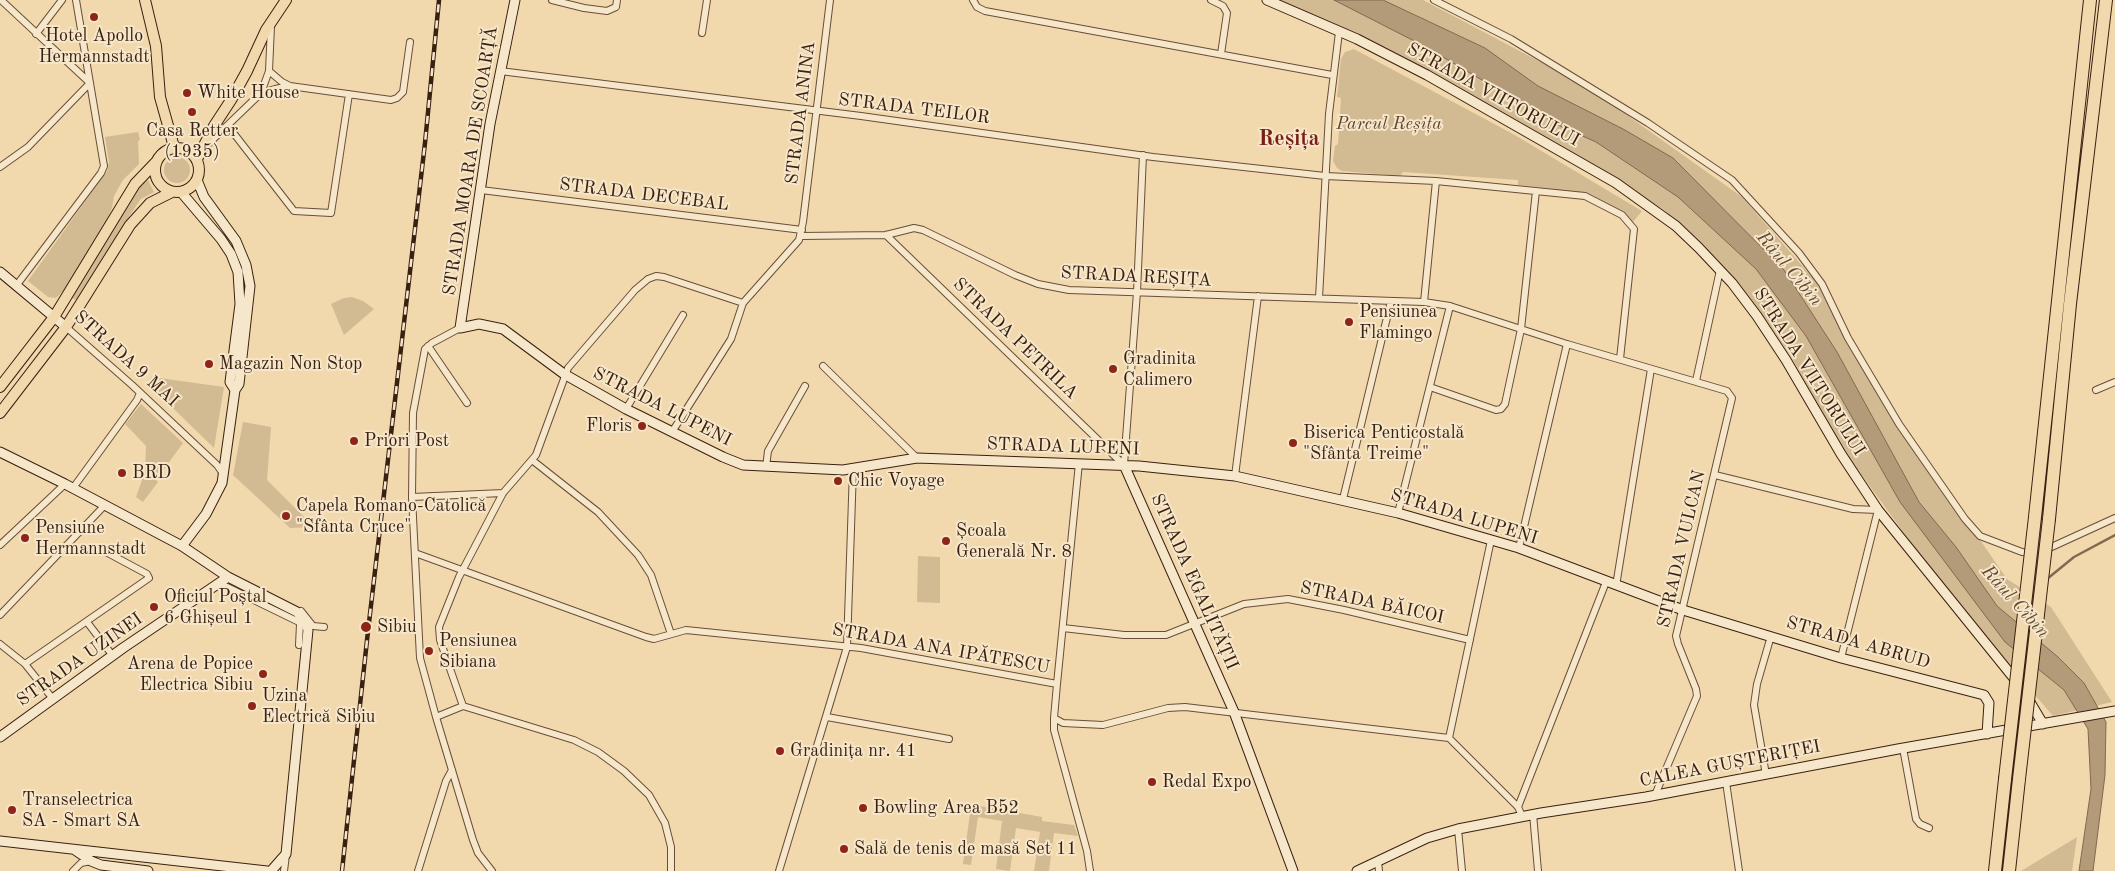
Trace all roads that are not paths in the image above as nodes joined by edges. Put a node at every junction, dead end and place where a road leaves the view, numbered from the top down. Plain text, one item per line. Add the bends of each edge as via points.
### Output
1 (1, 0) edge
2 (62, 0) edge
3 (76, 0) edge
4 (145, 0) edge
5 (286, 0) edge
6 (515, 0) edge
7 (552, 0) edge
8 (617, 0) edge
9 (707, 0) edge
10 (830, 0) edge
11 (973, 0) edge
12 (1211, 0) edge
13 (1267, 0) edge
14 (1434, 0) edge
15 (2090, 0) edge
16 (2106, 0) edge
17 (271, 22) junction
18 (1338, 32) junction
19 (702, 33) dead end
20 (36, 34) junction
21 (410, 42) dead end
22 (1221, 54) junction
23 (269, 71) junction
24 (500, 71) junction
25 (1332, 75) junction
26 (90, 83) junction
27 (290, 86) junction
28 (261, 93) junction
29 (349, 94) junction
30 (817, 111) junction
31 (228, 126) junction
32 (174, 147) junction
33 (204, 148) junction
34 (1143, 155) junction
35 (197, 159) junction
36 (156, 161) junction
37 (0, 167) edge
38 (1325, 176) junction
39 (197, 180) junction
40 (1436, 181) junction
41 (481, 190) junction
42 (1536, 191) junction
43 (176, 192) junction
44 (802, 233) junction
45 (886, 235) junction
46 (1720, 270) junction
47 (0, 272) edge
48 (16, 286) junction
49 (1137, 292) junction
50 (1258, 296) junction
51 (1319, 298) junction
52 (1391, 301) junction
53 (1424, 302) junction
54 (742, 303) junction
55 (1450, 306) junction
56 (683, 315) dead end
57 (54, 317) junction
58 (66, 327) junction
59 (460, 328) junction
60 (1521, 329) junction
61 (1567, 344) junction
62 (428, 346) junction
63 (1620, 359) junction
64 (823, 366) dead end
65 (1651, 369) junction
66 (564, 374) junction
67 (1696, 381) junction
68 (2115, 382) edge
69 (805, 386) dead end
70 (0, 387) edge
71 (1430, 387) junction
72 (235, 390) junction
73 (2096, 390) dead end
74 (1727, 391) joint
75 (140, 393) junction
76 (467, 403) dead end
77 (626, 409) junction
78 (0, 413) edge
79 (672, 432) junction
80 (0, 452) edge
81 (917, 458) junction
82 (532, 460) junction
83 (1079, 463) junction
84 (1124, 465) junction
85 (766, 467) junction
86 (852, 469) junction
87 (1715, 474) junction
88 (224, 476) junction
89 (1235, 476) junction
90 (69, 486) junction
91 (503, 493) junction
92 (412, 497) junction
93 (1343, 499) junction
94 (105, 505) junction
95 (1878, 510) junction
96 (1398, 513) junction
97 (2115, 518) edge
98 (1490, 540) junction
99 (0, 545) edge
100 (182, 546) junction
101 (1519, 548) junction
102 (106, 552) dead end
103 (415, 553) junction
104 (462, 570) junction
105 (228, 577) junction
106 (219, 582) junction
107 (1606, 582) junction
108 (1616, 586) junction
109 (298, 609) dead end
110 (1683, 610) junction
111 (0, 615) edge
112 (87, 622) junction
113 (305, 622) junction
114 (1196, 624) junction
115 (324, 627) dead end
116 (1064, 628) junction
117 (671, 634) junction
118 (1771, 636) junction
119 (1470, 640) junction
120 (0, 644) edge
121 (299, 645) dead end
122 (847, 647) junction
123 (113, 656) junction
124 (1842, 658) junction
125 (25, 664) junction
126 (1057, 684) junction
127 (52, 699) junction
128 (463, 706) junction
129 (2115, 711) edge
130 (1234, 712) junction
131 (436, 717) junction
132 (827, 717) junction
133 (1054, 718) junction
134 (2043, 724) junction
135 (1987, 734) junction
136 (0, 737) edge
137 (1449, 738) junction
138 (949, 739) dead end
139 (1903, 748) junction
140 (452, 770) junction
141 (1766, 775) junction
142 (1726, 782) junction
143 (1654, 795) junction
144 (1520, 812) junction
145 (1533, 814) junction
146 (1458, 828) junction
147 (1929, 828) dead end
148 (0, 841) edge
149 (75, 849) junction
150 (286, 854) junction
151 (91, 861) junction
152 (1378, 861) junction
153 (73, 871) edge
154 (148, 871) edge
155 (269, 871) edge
156 (284, 871) edge
157 (418, 871) edge
158 (492, 871) edge
159 (671, 871) edge
160 (779, 871) edge
161 (1090, 871) edge
162 (1294, 871) edge
163 (1357, 871) edge
164 (1379, 871) edge
165 (1462, 871) edge
166 (1538, 871) edge
167 (1739, 871) edge
168 (1995, 871) edge
169 (2009, 871) edge

1 - 20 street
2 - 20 street
3 - 26 street
4 - 32 main road via 156,46 160,97
5 - 17 main road
6 - 24 street, STRADA MOARA DE SCOARȚĂ
7 - 8 street via 607,11 616,7
9 - 19 street
10 - 30 street, STRADA ANINA
11 - 22 street via 985,11
12 - 22 street via 1223,6 1227,13
13 - 18 street, STRADA VIITORULUI
14 - 97 street via 1511,39 1648,123 1732,180 1799,253 1822,284 1848,338 1899,424 1980,536 2022,552 2038,553
15 - 168 highway, bridge
16 - 169 highway, bridge
17 - 23 street
17 - 33 main road
18 - 25 street
18 - 46 street, STRADA VIITORULUI via 1427,75 1616,184 1676,226
20 - 26 street
21 - 29 street via 403,92 397,98 390,100
22 - 25 street
23 - 27 street
23 - 28 street
24 - 30 street, STRADA TEILOR
24 - 41 street, STRADA MOARA DE SCOARȚĂ
25 - 38 street
26 - 37 street via 28,147
26 - 48 street via 104,166
27 - 28 street
27 - 29 street
28 - 31 street
29 - 31 street via 332,213 294,211
30 - 34 street, STRADA TEILOR
30 - 44 street, STRADA ANINA
31 - 33 street
32 - 35 main road via 187,150
32 - 36 main road
33 - 35 main road
34 - 38 street, STRADA TEILOR
34 - 49 street
35 - 39 main road via 200,173
36 - 43 main road via 159,183
36 - 57 main road via 135,184
38 - 40 street
38 - 51 street
39 - 43 main road via 193,186
39 - 72 street via 204,197 236,241 249,276 239,384
40 - 42 street
40 - 53 street
41 - 44 street, STRADA DECEBAL
41 - 59 street, STRADA MOARA DE SCOARȚĂ
42 - 60 street
42 - 63 street via 1585,196 1622,215 1634,229
43 - 58 main road via 150,202 130,225
43 - 72 street via 221,239 238,272 240,304 230,382
44 - 45 street, STRADA REȘIȚA
44 - 54 street via 793,249
45 - 49 street, STRADA REȘIȚA via 908,229 923,230 993,265 1052,288
45 - 84 street, STRADA PETRILA
46 - 67 street
46 - 95 street, STRADA VIITORULUI via 1772,339
47 - 48 street, STRADA 9 MAI
48 - 57 street, STRADA 9 MAI
49 - 50 street, STRADA REȘIȚA
49 - 84 street
50 - 51 street, STRADA REȘIȚA
50 - 89 street
51 - 52 street, STRADA REȘIȚA
52 - 53 street, STRADA REȘIȚA
52 - 93 street
53 - 55 street, STRADA REȘIȚA
54 - 66 street via 664,276 648,279
54 - 79 street via 731,339
55 - 60 street, STRADA REȘIȚA
55 - 71 street
56 - 77 street
57 - 58 street, STRADA 9 MAI
57 - 70 main road
58 - 75 street, STRADA 9 MAI
58 - 78 main road
59 - 62 street
59 - 66 street, STRADA LUPENI via 479,324 503,329
60 - 61 street, STRADA REȘIȚA
60 - 71 street via 1502,409 1496,410
61 - 63 street, STRADA REȘIȚA
61 - 101 street
62 - 76 street
62 - 92 street via 422,355 413,413
63 - 65 street, STRADA REȘIȚA
64 - 81 street
65 - 67 street, STRADA REȘIȚA
65 - 108 street
66 - 77 street, STRADA LUPENI
66 - 82 street
67 - 74 street, STRADA REȘIȚA
68 - 73 street
69 - 85 street via 768,451
71 - 96 street
72 - 88 street
74 - 87 street, STRADA VULCAN via 1732,398
75 - 88 street, STRADA 9 MAI via 217,465
75 - 90 street
77 - 79 street, STRADA LUPENI
79 - 85 street, STRADA LUPENI via 733,462
80 - 90 street
81 - 83 street, STRADA LUPENI
81 - 86 street, STRADA LUPENI
82 - 91 street
82 - 117 street via 598,512 638,555 651,575
83 - 84 street, STRADA LUPENI
83 - 116 street
84 - 89 street, STRADA LUPENI
84 - 114 street, STRADA EGALITĂȚII
85 - 86 street, STRADA LUPENI
86 - 122 street
87 - 95 street via 1853,509
87 - 110 street, STRADA VULCAN
88 - 100 street via 212,505
89 - 93 street, STRADA LUPENI
90 - 94 street
90 - 99 street
91 - 92 street
91 - 104 street
92 - 103 street
93 - 96 street, STRADA LUPENI
94 - 100 street
94 - 111 street
95 - 124 street
95 - 134 street, STRADA VIITORULUI via 2004,664 2033,704
96 - 98 street, STRADA LUPENI
98 - 101 street, STRADA LUPENI
98 - 119 street
100 - 105 street
101 - 107 street, STRADA LUPENI
102 - 112 street via 148,574 148,578
103 - 104 street, STRADA ANA IPĂTESCU
103 - 131 street via 420,658
104 - 117 street, STRADA ANA IPĂTESCU via 646,637
104 - 128 street via 439,634
105 - 106 street, STRADA UZINEI
105 - 113 street via 297,612
106 - 113 street
106 - 123 street, STRADA UZINEI
107 - 108 street, STRADA LUPENI
107 - 144 street
108 - 110 street, STRADA LUPENI
109 - 113 street
110 - 118 street, STRADA ABRUD
110 - 143 street, STRADA VULCAN via 1676,636 1697,696
112 - 123 street
112 - 125 street
113 - 115 street
113 - 121 street
113 - 150 street via 308,638
114 - 116 street, STRADA BĂICOI via 1158,636
114 - 119 street, STRADA BĂICOI via 1244,604 1288,599
114 - 130 street, STRADA EGALITĂȚII
116 - 126 street
117 - 122 street, STRADA ANA IPĂTESCU via 686,630
118 - 124 street, STRADA ABRUD
118 - 141 street via 1754,705
119 - 137 street
120 - 125 street
122 - 126 street, STRADA ANA IPĂTESCU
122 - 132 street
123 - 127 street, STRADA UZINEI
124 - 135 street, STRADA ABRUD via 1984,695 1990,703
125 - 127 street
126 - 133 street, STRADA ANA IPĂTESCU
127 - 136 street, STRADA UZINEI
128 - 131 street
128 - 159 street via 574,740 624,771 649,795 665,823 671,847
129 - 134 street, CALEA GUȘTERIȚEI
130 - 133 street via 1176,707 1091,726 1063,723
130 - 137 street
130 - 162 street, STRADA EGALITĂȚII
131 - 140 street
132 - 138 street
132 - 160 street
133 - 161 street, STRADA ANA IPĂTESCU via 1054,730
134 - 135 street, CALEA GUȘTERIȚEI
135 - 139 street, CALEA GUȘTERIȚEI
137 - 144 street
139 - 141 street, CALEA GUȘTERIȚEI
139 - 147 street via 1916,818
140 - 157 street
140 - 158 street via 476,846
141 - 142 street, CALEA GUȘTERIȚEI
142 - 143 street, CALEA GUȘTERIȚEI
142 - 167 street
143 - 145 street, CALEA GUȘTERIȚEI
144 - 145 street, CALEA GUȘTERIȚEI
144 - 146 street, CALEA GUȘTERIȚEI
145 - 166 street
146 - 152 street, CALEA GUȘTERIȚEI via 1427,838
146 - 165 street
148 - 149 street
149 - 151 street
149 - 155 street
150 - 155 street
150 - 156 street
151 - 153 street via 81,863
151 - 154 street
152 - 163 street, CALEA GUȘTERIȚEI
152 - 164 street

